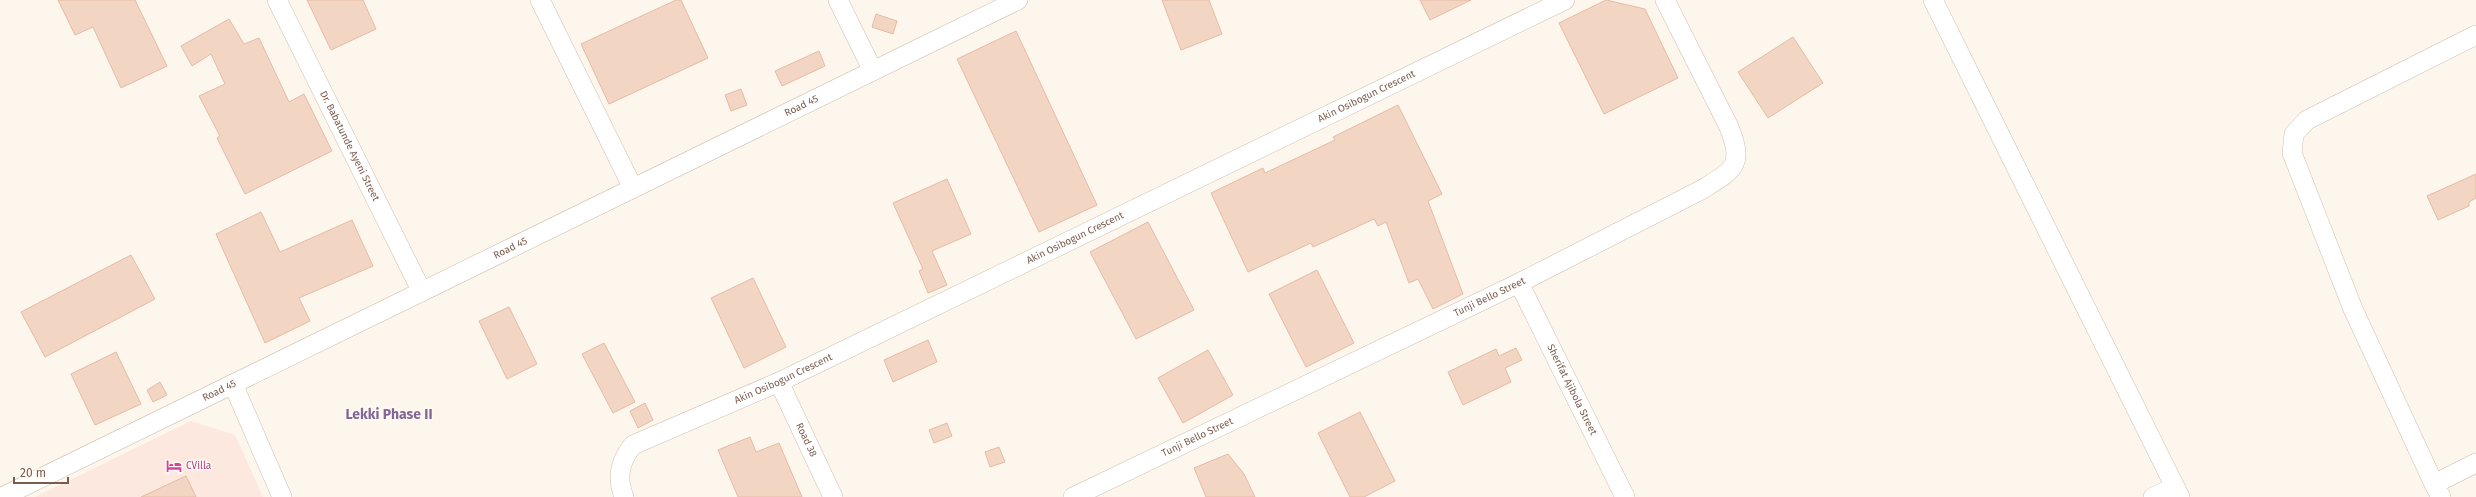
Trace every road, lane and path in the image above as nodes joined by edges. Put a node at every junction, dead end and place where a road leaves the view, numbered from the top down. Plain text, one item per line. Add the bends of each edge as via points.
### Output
1 (277, 0) edge
2 (540, 0) edge
3 (838, 0) edge
4 (1018, 0) edge
5 (1565, 0) edge
6 (1666, 0) edge
7 (1934, 0) edge
8 (2476, 35) edge
9 (873, 71) junction
10 (633, 188) junction
11 (1519, 283) junction
12 (422, 292) junction
13 (779, 382) junction
14 (233, 384) junction
15 (2476, 463) edge
16 (2437, 490) edge
17 (2177, 492) edge
18 (2, 497) edge
19 (282, 497) edge
20 (624, 497) edge
21 (833, 497) edge
22 (1073, 497) edge
23 (1625, 497) edge
24 (2153, 497) edge

1 - 12 street, Dr. Babatunde Ayeni Street
2 - 10 street
3 - 9 street
4 - 9 street, Road 45
5 - 13 street, Akin Osibogun Crescent
6 - 11 street, Tunji Bello Street via 1729,127 1737,147 1734,168 1703,189
7 - 17 street
8 - 16 street via 2307,120 2294,134 2292,153 2352,309
9 - 10 street, Road 45
10 - 12 street, Road 45
11 - 22 street, Tunji Bello Street
11 - 23 street, Sherifat Ajibola Street
12 - 14 street, Road 45
13 - 20 street, Akin Osibogun Crescent via 633,445 624,456 618,477
13 - 21 street, Road 38
14 - 18 street, Road 45
14 - 19 street
15 - 16 street
17 - 24 street

